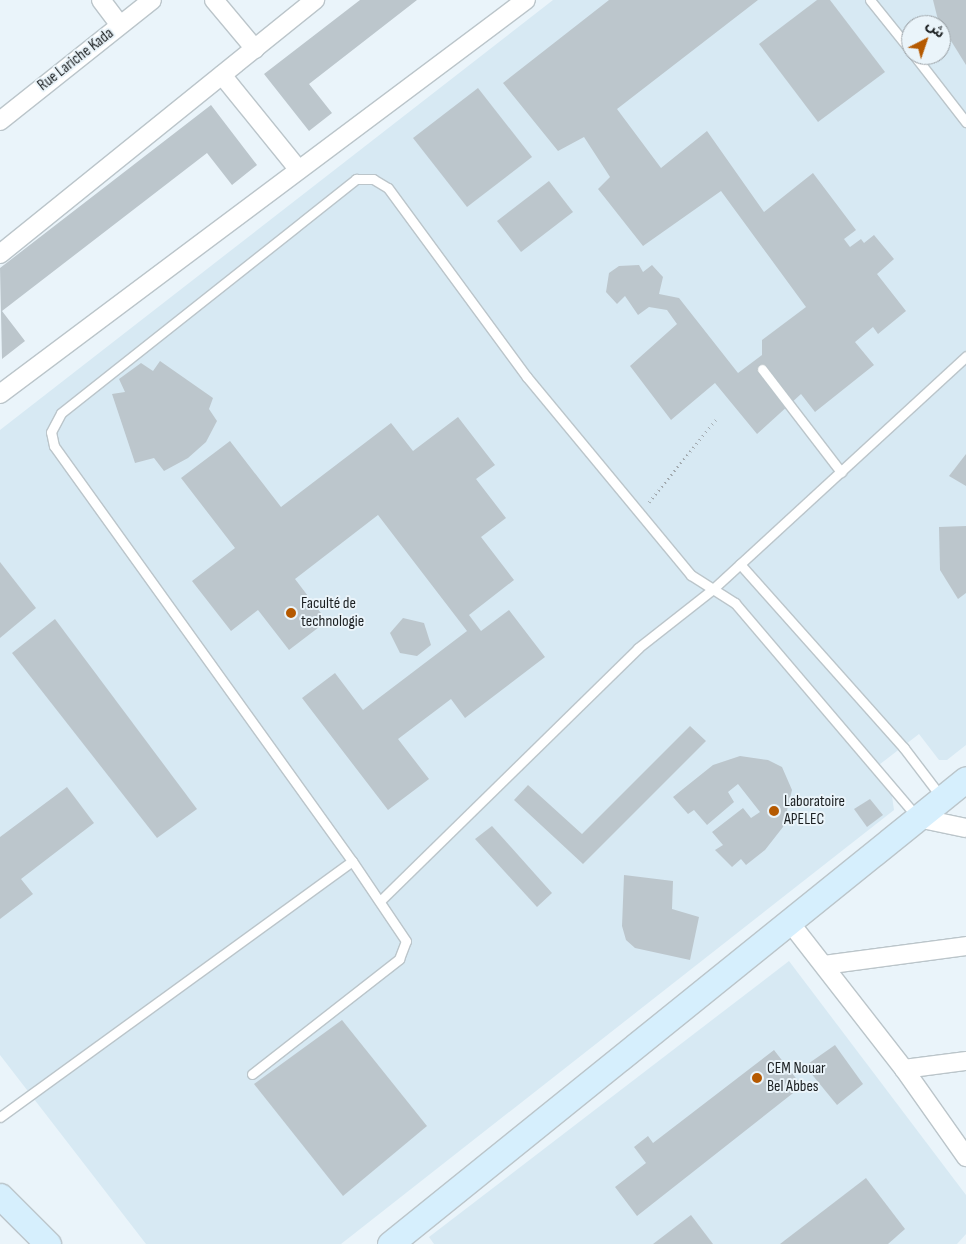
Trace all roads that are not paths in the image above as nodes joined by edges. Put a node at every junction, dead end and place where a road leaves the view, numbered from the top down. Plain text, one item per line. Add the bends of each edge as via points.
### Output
1 (101, 0) edge
2 (152, 0) edge
3 (214, 0) edge
4 (315, 0) edge
5 (526, 0) edge
6 (870, 0) edge
7 (120, 25) junction
8 (901, 39) edge
9 (255, 49) junction
10 (922, 65) edge
11 (222, 75) junction
12 (0, 121) edge
13 (966, 122) edge
14 (299, 170) junction
15 (0, 254) edge
16 (966, 356) edge
17 (762, 369) dead end
18 (0, 394) edge
19 (841, 472) junction
20 (740, 564) junction
21 (713, 589) junction
22 (966, 779) edge
23 (943, 798) junction
24 (918, 818) junction
25 (959, 826) edge
26 (352, 861) junction
27 (380, 901) junction
28 (788, 920) junction
29 (966, 946) edge
30 (824, 965) junction
31 (966, 1061) edge
32 (904, 1069) junction
33 (252, 1074) dead end
34 (0, 1117) edge
35 (966, 1157) edge
36 (0, 1196) edge
37 (48, 1244) edge
38 (390, 1244) edge

1 - 7 street
2 - 7 street, Rue Lariche Kada
3 - 9 street
4 - 9 street
5 - 14 street
6 - 8 lane
7 - 12 street, Rue Lariche Kada
9 - 11 street
10 - 13 lane
11 - 14 street
11 - 15 street
14 - 18 street
16 - 19 lane
17 - 19 lane
19 - 20 lane
20 - 21 lane
20 - 23 lane via 904,748
21 - 24 lane via 735,603
21 - 26 lane via 691,575 527,377 388,188 373,179 356,179 348,183 56,418 51,432 54,446
21 - 27 lane via 638,648
22 - 23 street
23 - 24 street
23 - 25 street
24 - 25 street
24 - 28 street
26 - 27 lane
26 - 34 lane
27 - 33 lane via 406,941 403,954
28 - 30 street
28 - 38 street
29 - 30 street
30 - 32 street
31 - 32 street
32 - 35 street
36 - 37 street

